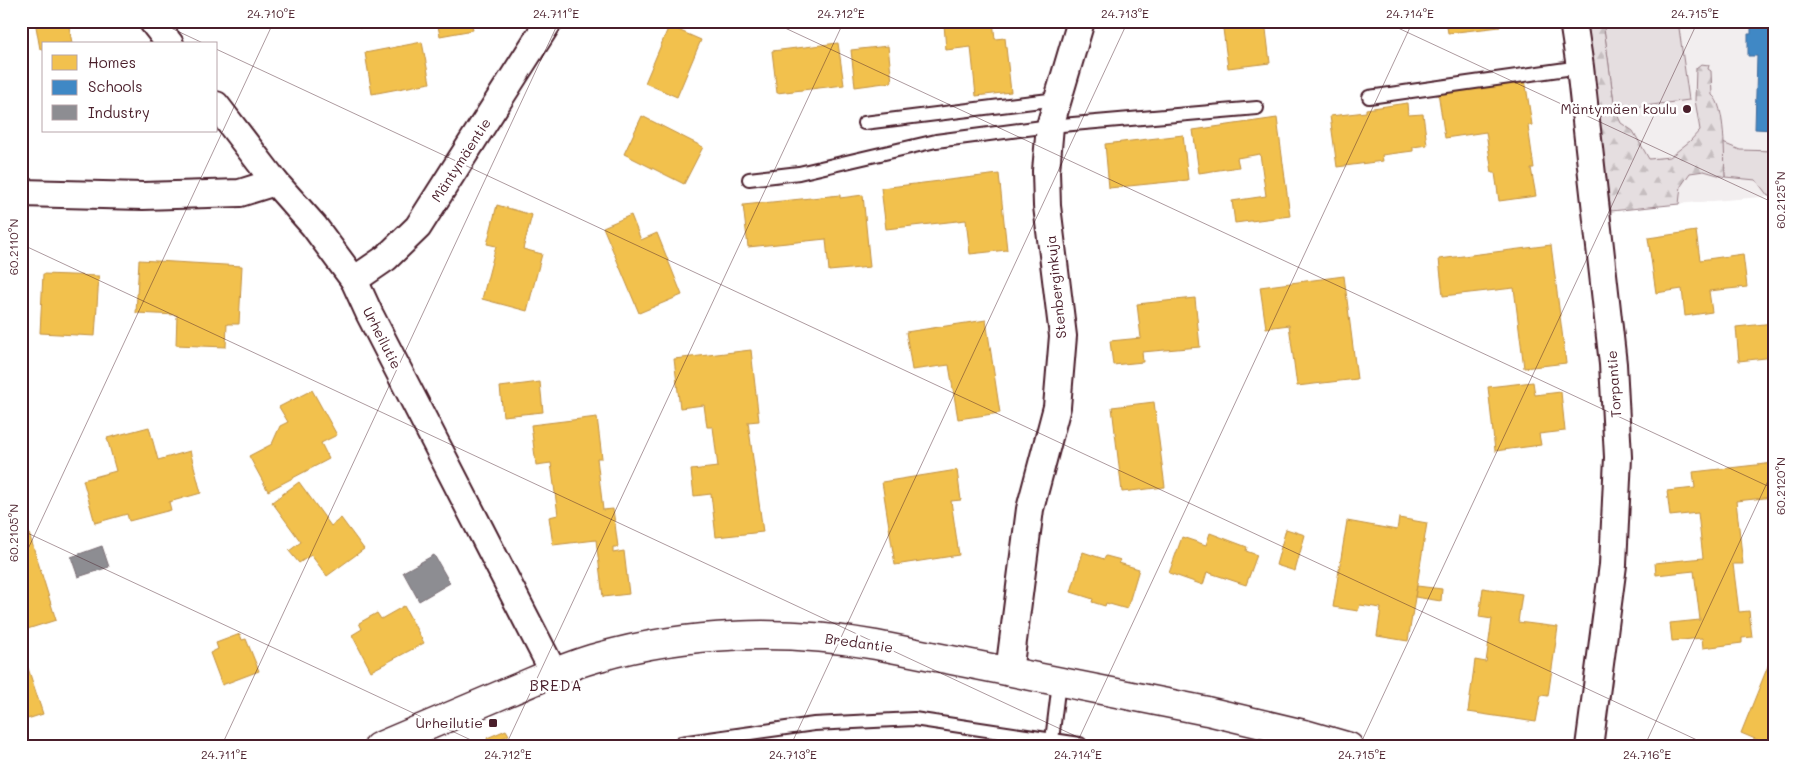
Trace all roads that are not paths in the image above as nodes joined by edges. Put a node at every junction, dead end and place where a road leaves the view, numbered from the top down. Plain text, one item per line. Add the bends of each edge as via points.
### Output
1 (152, 21) edge
2 (549, 21) edge
3 (1081, 21) edge
4 (1573, 21) edge
5 (168, 42) edge
6 (1580, 67) junction
7 (1369, 96) dead end
8 (1057, 99) junction
9 (218, 108) edge
10 (1257, 108) dead end
11 (864, 123) dead end
12 (1050, 126) junction
13 (749, 179) dead end
14 (275, 182) junction
15 (21, 193) edge
16 (354, 280) junction
17 (1009, 672) junction
18 (554, 673) junction
19 (1059, 682) junction
20 (1052, 740) junction
21 (1303, 740) edge
22 (681, 743) dead end
23 (378, 747) edge
24 (1080, 747) edge
25 (1349, 747) edge
26 (1589, 747) edge

1 - 5 street
2 - 16 street, Mäntymäentie via 418,227 386,258
3 - 8 street, Stenberginkuja
4 - 6 street, Torpantie
6 - 7 lane
6 - 26 street, Torpantie via 1613,364 1618,457 1613,565
8 - 11 lane
8 - 12 street, Stenberginkuja
9 - 14 street, Urheilutie
10 - 12 lane
12 - 13 lane via 936,140 799,173
12 - 17 street, Stenberginkuja via 1047,206 1062,345 1057,407 1030,509
14 - 15 street via 240,193 143,196
14 - 16 street, Urheilutie via 314,226
16 - 18 street, Urheilutie
17 - 18 street, Bredantie via 850,640 788,636 702,638 650,644 597,657
17 - 19 street, Bredantie
18 - 23 street, Bredantie
19 - 20 lane
19 - 21 street, Bredantie via 1207,711
20 - 22 lane via 914,719 814,724
20 - 24 lane via 1080,744
21 - 25 street, Bredantie

